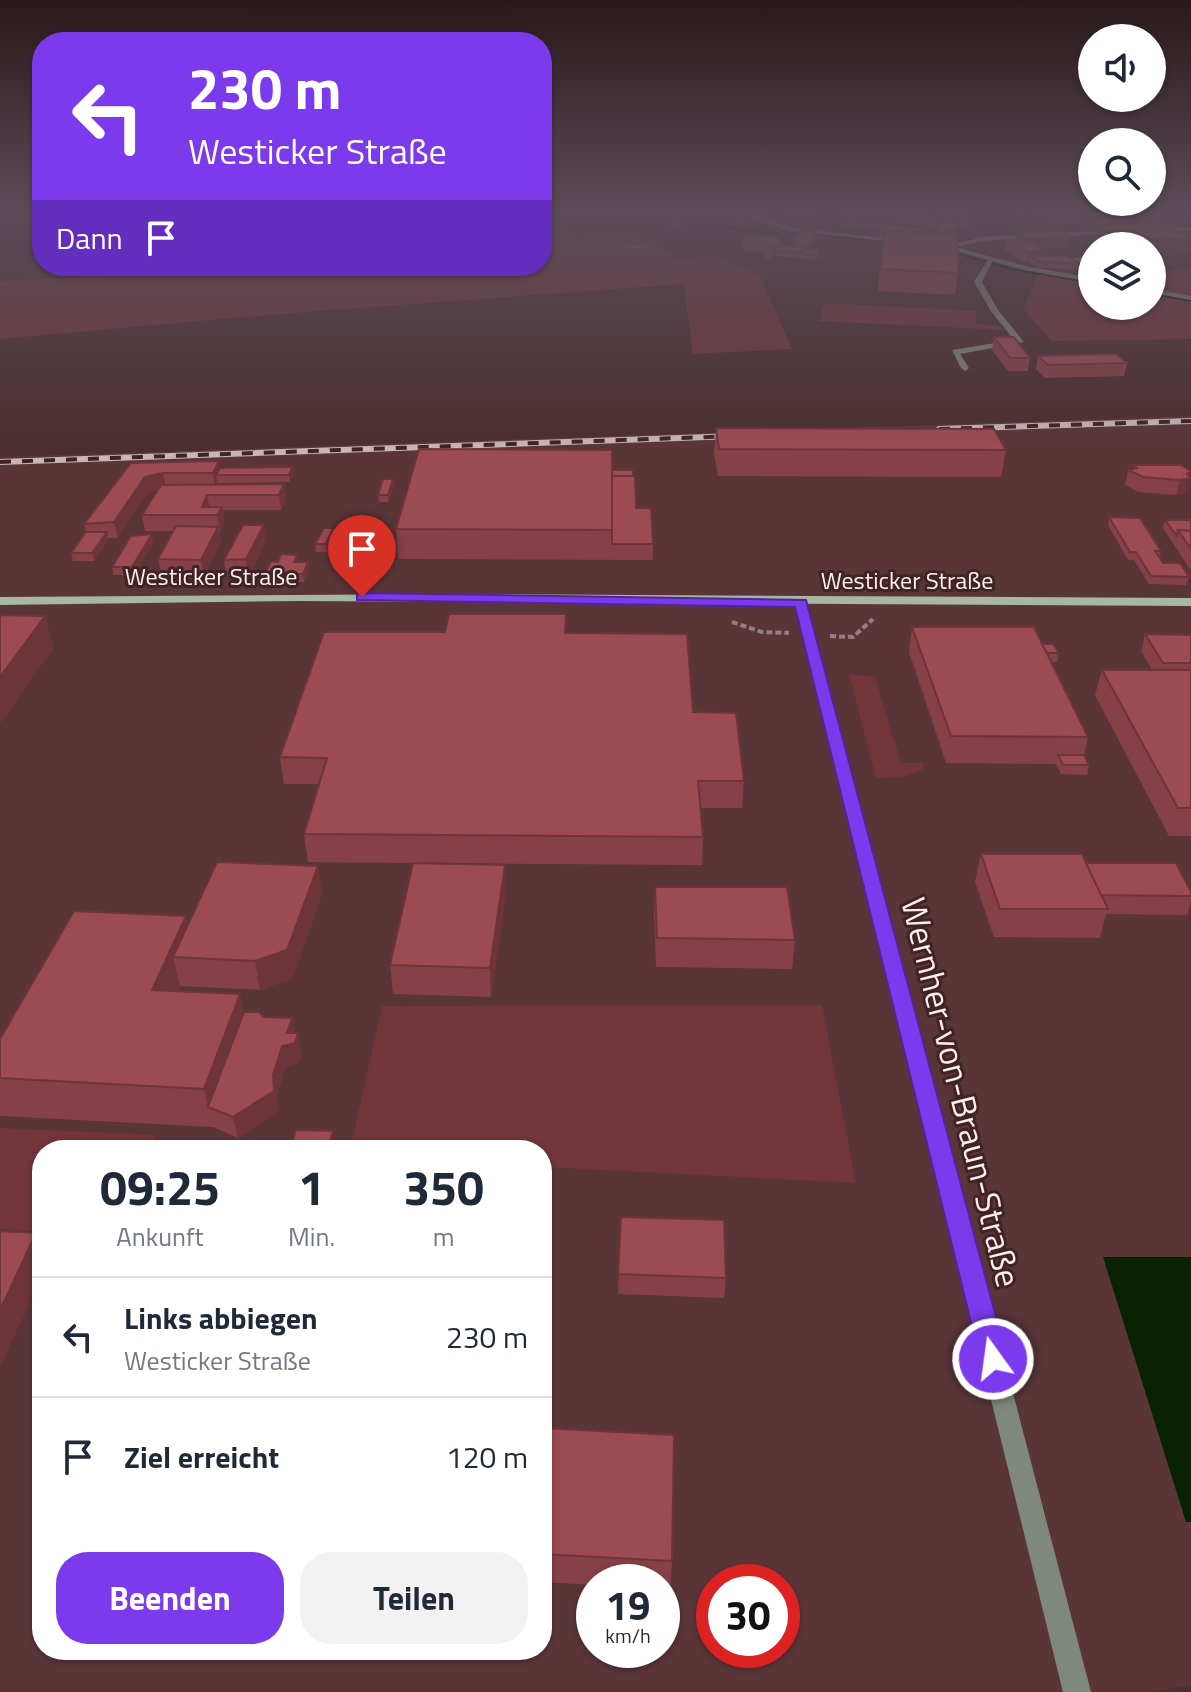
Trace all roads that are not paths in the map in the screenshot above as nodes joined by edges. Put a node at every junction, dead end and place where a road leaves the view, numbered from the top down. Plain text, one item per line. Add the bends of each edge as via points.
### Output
1 (984, 292) edge
2 (1166, 294) edge
3 (1191, 298) edge
4 (965, 368) dead end
5 (0, 601) edge
6 (1191, 602) edge
7 (801, 603) junction
8 (1077, 1692) edge

1 - 4 street via 1020,342 955,352
2 - 3 street
5 - 7 main road, Westicker Straße via 362,597
6 - 7 main road, Westicker Straße
7 - 8 street, Wernher-von-Braun-Straße

